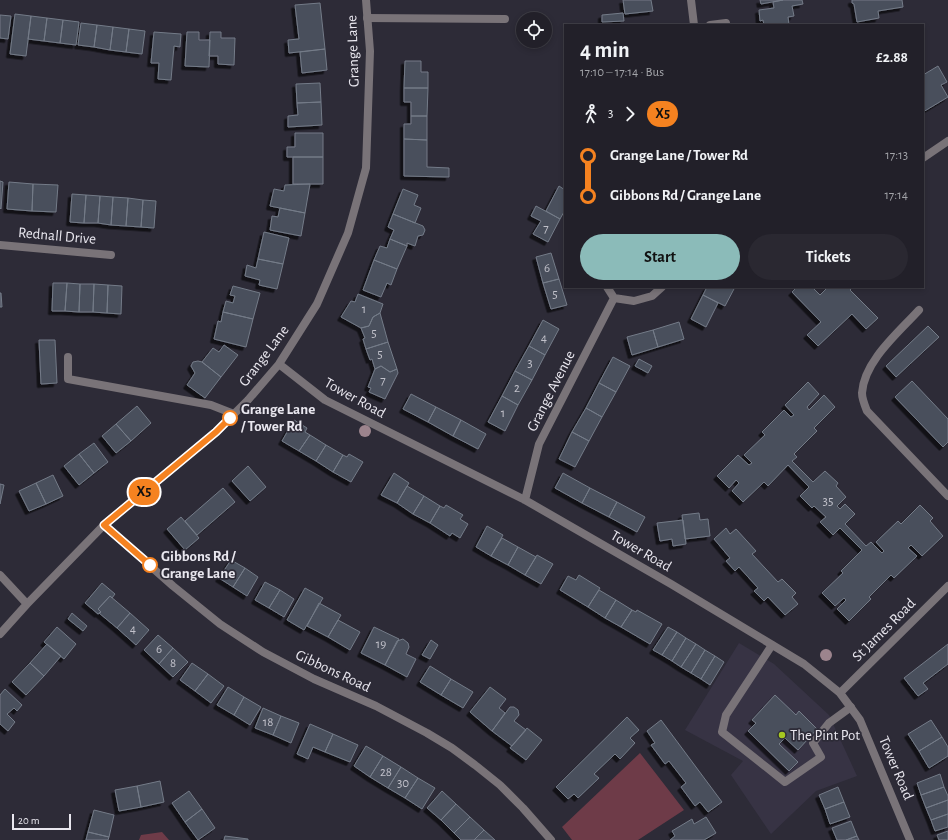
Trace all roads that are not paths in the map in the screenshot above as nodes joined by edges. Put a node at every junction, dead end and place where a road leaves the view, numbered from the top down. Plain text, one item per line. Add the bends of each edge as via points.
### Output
1 (366, 0) edge
2 (691, 0) edge
3 (367, 18) junction
4 (505, 19) dead end
5 (726, 23) dead end
6 (694, 24) edge
7 (718, 24) edge
8 (948, 141) edge
9 (924, 157) edge
10 (0, 245) edge
11 (111, 255) dead end
12 (608, 288) edge
13 (661, 288) edge
14 (614, 298) junction
15 (919, 310) dead end
16 (68, 357) dead end
17 (279, 364) junction
18 (234, 414) junction
19 (948, 496) edge
20 (525, 500) junction
21 (104, 525) junction
22 (0, 575) edge
23 (948, 586) edge
24 (27, 604) junction
25 (0, 634) edge
26 (772, 645) junction
27 (840, 693) junction
28 (851, 708) junction
29 (551, 840) edge
30 (910, 840) edge

1 - 3 street, Grange Lane
2 - 6 street
3 - 4 street
3 - 17 street, Grange Lane via 370,51 366,168 348,233 317,304
5 - 7 street
8 - 9 street
10 - 11 street, Rednall Drive
12 - 14 street
13 - 14 street via 652,296 634,301
14 - 20 street, Grange Avenue via 539,444
15 - 19 street via 878,354 865,379 862,394 867,411
16 - 18 street via 68,379 211,405
17 - 18 street, Grange Lane
17 - 20 street, Tower Road via 325,400
18 - 21 street, Grange Lane via 216,432
20 - 26 street, Tower Road
21 - 24 street, Grange Lane
21 - 29 street, Gibbons Road via 220,624 263,652 314,679 376,706 452,748 500,786
22 - 24 street
23 - 27 street, St James Road
24 - 25 street, Grange Lane
26 - 27 street, Tower Road via 804,664
26 - 28 street via 726,715 722,732 785,782 821,757 813,743 829,723
27 - 28 street, Tower Road
28 - 30 street, Tower Road via 860,720

